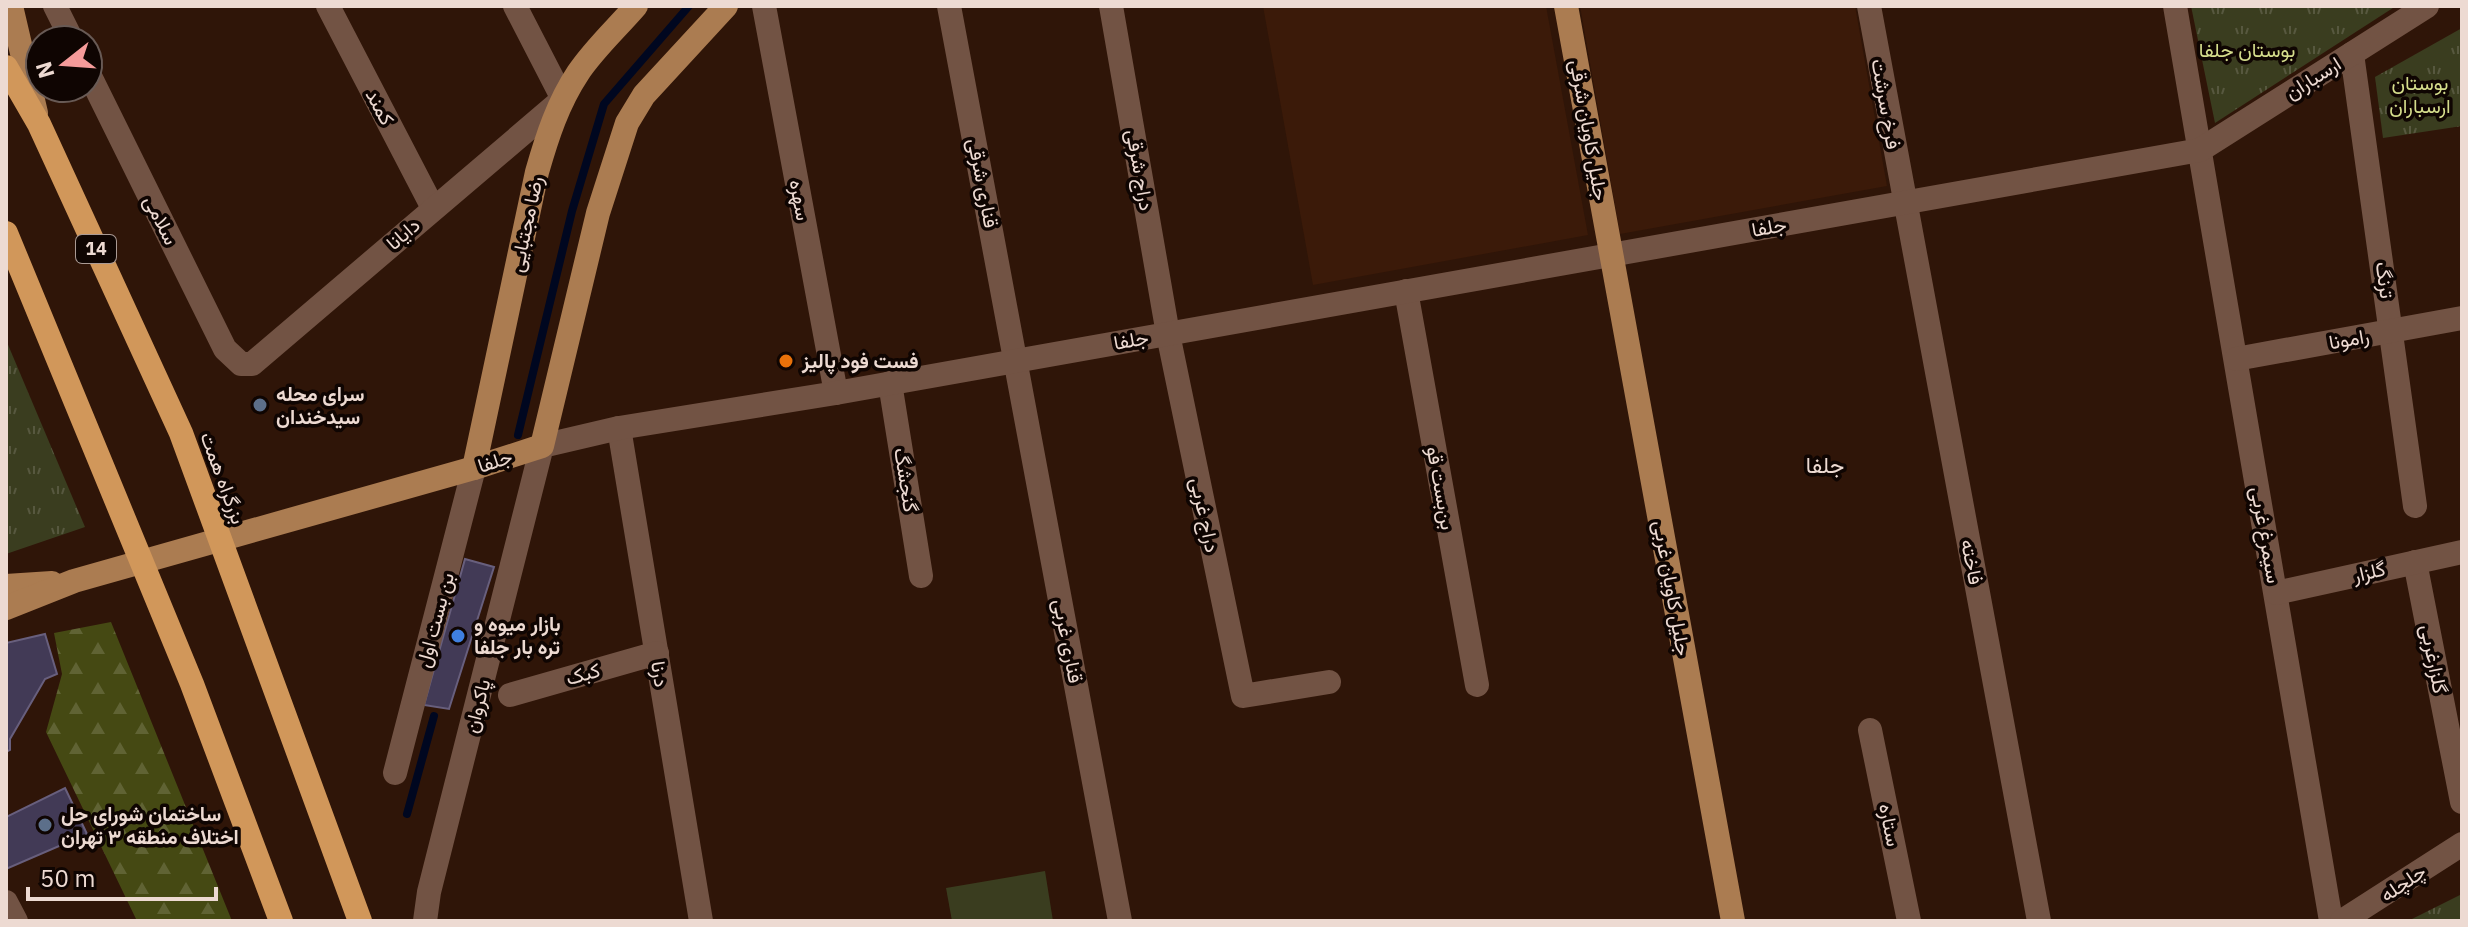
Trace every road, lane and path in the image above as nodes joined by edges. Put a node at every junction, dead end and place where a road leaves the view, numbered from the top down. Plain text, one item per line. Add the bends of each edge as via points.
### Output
1 (11, 6) edge
2 (55, 6) edge
3 (328, 6) edge
4 (515, 6) edge
5 (636, 6) edge
6 (726, 6) edge
7 (764, 6) edge
8 (949, 6) edge
9 (1111, 6) edge
10 (1566, 6) edge
11 (1869, 6) edge
12 (2175, 6) edge
13 (2427, 6) edge
14 (64, 24) edge
15 (2352, 54) junction
16 (6, 67) edge
17 (563, 99) junction
18 (104, 104) edge
19 (39, 124) junction
20 (2200, 150) junction
21 (1904, 203) junction
22 (433, 208) junction
23 (6, 234) edge
24 (1612, 255) junction
25 (1406, 291) junction
26 (2462, 318) edge
27 (2392, 331) junction
28 (1168, 334) junction
29 (2236, 359) junction
30 (1016, 361) junction
31 (241, 364) joint
32 (890, 383) junction
33 (836, 393) junction
34 (619, 428) junction
35 (542, 446) junction
36 (474, 468) junction
37 (2415, 506) dead end
38 (2462, 552) edge
39 (2415, 562) junction
40 (921, 576) dead end
41 (74, 581) junction
42 (6, 586) edge
43 (2276, 593) junction
44 (6, 608) edge
45 (657, 653) junction
46 (1329, 682) dead end
47 (1477, 685) dead end
48 (510, 695) dead end
49 (1870, 730) dead end
50 (395, 773) dead end
51 (2462, 802) edge
52 (2462, 844) edge
53 (6, 902) edge
54 (16, 921) edge
55 (281, 921) edge
56 (360, 921) edge
57 (425, 921) edge
58 (701, 921) edge
59 (1120, 921) edge
60 (1733, 921) edge
61 (1909, 921) edge
62 (2039, 921) edge
63 (2331, 921) edge
64 (2342, 921) edge

1 - 19 main road
2 - 14 street
3 - 22 street, کمند
4 - 17 street
5 - 17 main road, رضا مجتبایی via 580,70
6 - 35 main road via 644,95 627,123 598,213
7 - 33 street, سهره
8 - 30 street, قناری شرقی
9 - 28 street, دراج شرقی
10 - 24 main road, جلیل کاویان شرقی
11 - 21 street, فرخ سرشت
12 - 20 street, سیمرغ غربی
13 - 15 street, ارسباران
15 - 20 street, ارسباران
15 - 27 street, ترنگ
16 - 19 highway, بزرگراه همت / 14
17 - 22 street, دایانا
17 - 36 main road, رضا مجتبایی via 537,172
18 - 31 street, سلامی via 225,349
19 - 56 highway, بزرگراه همت / 14 via 181,433
20 - 21 street, جلفا
20 - 29 street, سیمرغ غربی
21 - 24 street, جلفا
21 - 62 street, فاخته
22 - 31 street, دایانا via 262,358
23 - 55 highway via 192,684
24 - 25 street, جلفا
24 - 60 main road, جلیل کاویان غربی
25 - 28 street, جلفا
25 - 47 street, بن‌بست قو
26 - 27 street, رامونا
27 - 29 street, رامونا
27 - 37 street, ترنگ
28 - 30 street, جلفا
28 - 46 street, دراج غربی via 1243,696
29 - 43 street, سیمرغ غربی
30 - 32 street, جلفا
30 - 59 street, قناری غربی
32 - 33 street, جلفا
32 - 40 street, گنجشگ
33 - 34 street, جلفا
34 - 35 street, جلفا
34 - 45 street, درنا
35 - 36 main road, جلفا
35 - 57 street, پاکروان
36 - 41 main road, جلفا
36 - 50 street, بن بست اول
38 - 39 street, گلزار
39 - 43 street, گلزار
39 - 51 street, گلزارغربی
41 - 42 main road
41 - 44 main road
43 - 63 street, سیمرغ غربی
45 - 48 street, کبک
45 - 58 street, درنا
49 - 61 street, ستاره
52 - 64 street, چلچله
53 - 54 street

